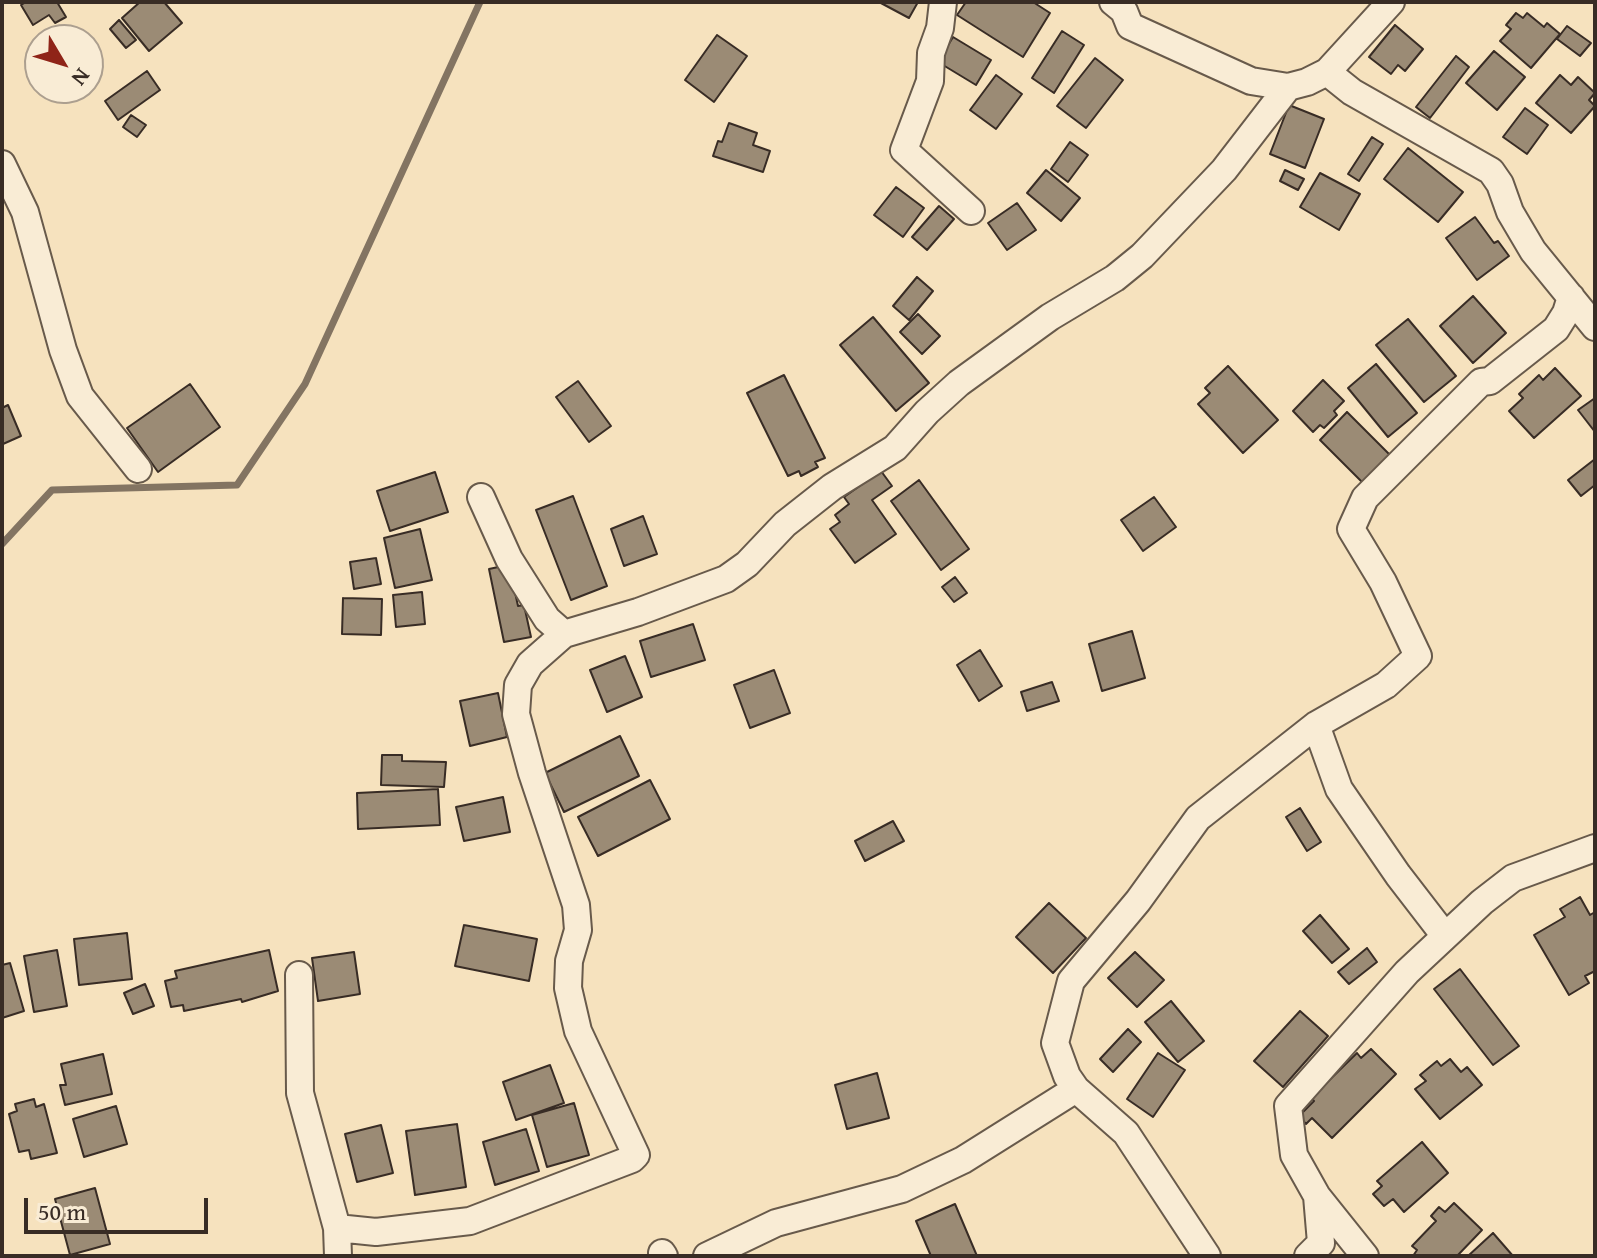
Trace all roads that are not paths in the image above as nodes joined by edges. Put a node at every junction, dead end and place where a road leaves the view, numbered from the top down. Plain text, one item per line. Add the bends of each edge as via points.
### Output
1 (943, 2) edge
2 (1113, 2) edge
3 (1391, 2) edge
4 (1327, 72) junction
5 (1288, 87) junction
6 (2, 164) edge
7 (971, 211) dead end
8 (1571, 297) junction
9 (1595, 327) edge
10 (138, 469) dead end
11 (481, 497) dead end
12 (564, 634) junction
13 (1316, 725) junction
14 (1595, 848) edge
15 (1445, 936) junction
16 (299, 975) dead end
17 (1076, 1089) junction
18 (1317, 1196) junction
19 (337, 1228) junction
20 (338, 1256) edge
21 (707, 1256) edge
22 (1207, 1256) edge
23 (1308, 1256) edge
24 (1365, 1256) edge

1 - 7 street via 930,81 904,150
2 - 5 street via 1130,26 1251,81
3 - 4 street
4 - 5 street
4 - 8 street via 1352,92 1491,171 1533,251
5 - 12 street via 1224,170 1142,256 959,383 895,448 832,487 785,524 747,564 726,579
6 - 10 street via 25,212 80,396
8 - 9 street
8 - 13 street via 1556,329 1490,381 1481,382 1365,498 1351,529 1418,656 1386,685
11 - 12 street via 509,559 547,619
12 - 19 street via 530,664 518,685 516,714 576,905 578,930 568,988 578,1031 636,1155 470,1221 376,1232
13 - 15 street via 1339,789
13 - 17 street via 1198,818 1071,981 1055,1043
14 - 15 street via 1513,878
15 - 18 street via 1288,1106 1294,1155
16 - 19 street via 300,1093
17 - 21 street via 963,1160 902,1189 776,1223
17 - 22 street via 1126,1133
18 - 23 street via 1321,1243
18 - 24 street
19 - 20 street

